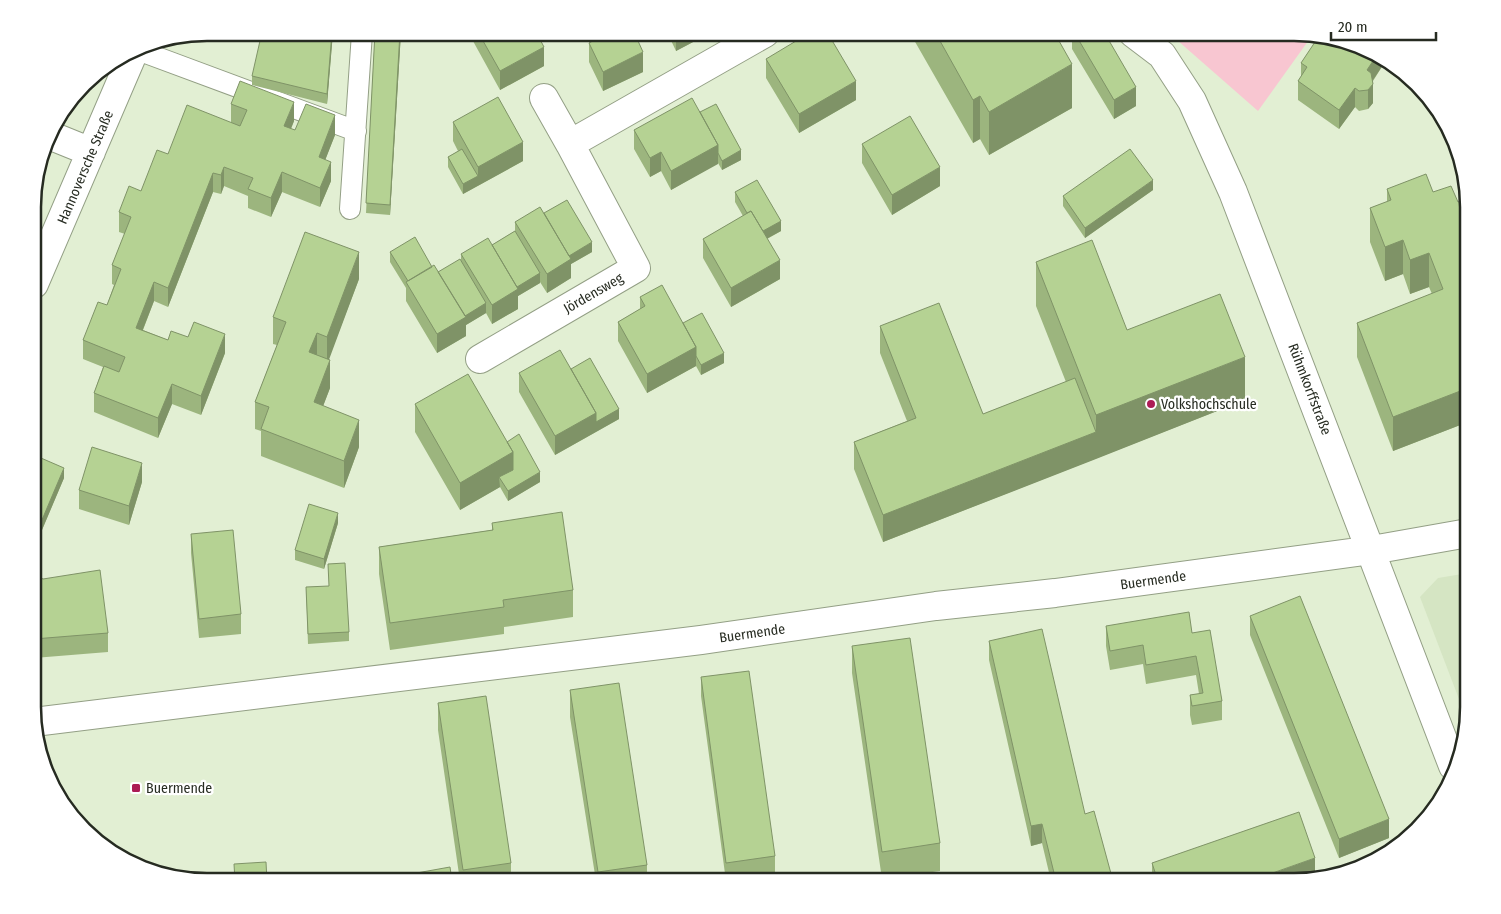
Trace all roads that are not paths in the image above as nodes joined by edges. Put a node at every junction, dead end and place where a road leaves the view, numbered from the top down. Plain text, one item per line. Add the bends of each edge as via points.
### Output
1 (361, 41) edge
2 (748, 41) edge
3 (1144, 41) edge
4 (146, 53) edge
5 (130, 61) edge
6 (544, 98) dead end
7 (356, 131) junction
8 (57, 138) edge
9 (570, 144) junction
10 (91, 152) junction
11 (350, 209) dead end
12 (41, 268) edge
13 (480, 359) dead end
14 (1459, 535) edge
15 (1372, 550) junction
16 (42, 721) edge
17 (1451, 759) edge

1 - 7 lane
2 - 9 street
3 - 15 street, Rühmkorffstraße via 1162,55 1192,101 1237,201
4 - 7 lane
5 - 10 street, Hannoversche Straße
6 - 9 street, Jördensweg
7 - 11 lane
8 - 10 street
9 - 13 street, Jördensweg via 636,268
10 - 12 street, Hannoversche Straße
14 - 15 street, Buermende
15 - 16 street, Buermende via 701,640
15 - 17 street, Rühmkorffstraße

